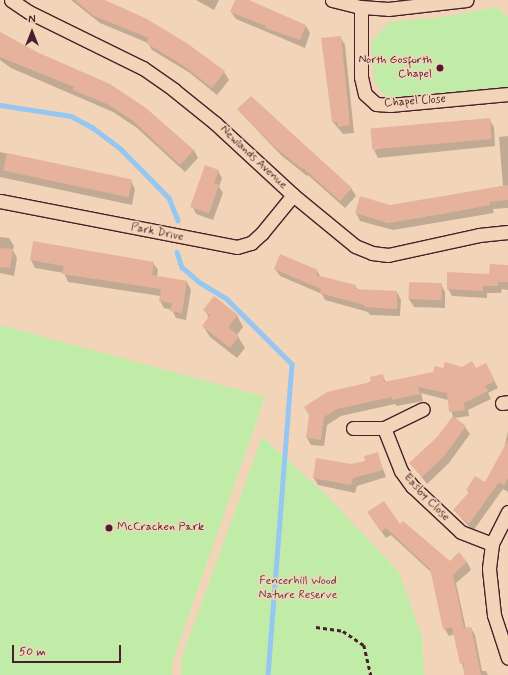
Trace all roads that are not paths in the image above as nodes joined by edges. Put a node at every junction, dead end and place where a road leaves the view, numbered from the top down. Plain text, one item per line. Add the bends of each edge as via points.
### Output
1 (11, 0) edge
2 (332, 0) edge
3 (466, 0) edge
4 (361, 7) junction
5 (508, 94) edge
6 (293, 195) junction
7 (0, 201) edge
8 (508, 232) edge
9 (423, 409) dead end
10 (353, 428) dead end
11 (384, 428) junction
12 (508, 512) edge
13 (492, 544) junction
14 (508, 658) edge

1 - 6 street, Newlands Avenue via 29,12 143,68 215,123
2 - 4 street
3 - 4 street via 395,9
4 - 5 street, Chapel Close via 361,77 365,94 376,104 390,105
6 - 7 street, Park Drive via 262,233 251,243 237,247
6 - 8 street, Newlands Avenue via 355,246 372,253 402,254 479,235
9 - 11 street
10 - 11 street
11 - 13 street, Easby Close via 401,471 412,486 461,532
12 - 13 street
13 - 14 street via 491,598

